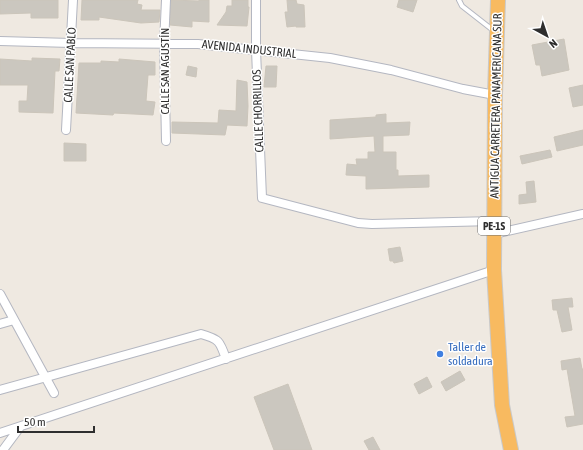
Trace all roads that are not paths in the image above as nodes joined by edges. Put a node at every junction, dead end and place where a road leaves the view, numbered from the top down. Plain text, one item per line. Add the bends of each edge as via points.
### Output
1 (73, 0) edge
2 (166, 0) edge
3 (256, 0) edge
4 (459, 0) edge
5 (498, 0) edge
6 (497, 33) junction
7 (0, 41) edge
8 (71, 43) junction
9 (164, 44) junction
10 (256, 50) junction
11 (495, 95) junction
12 (66, 130) dead end
13 (166, 141) dead end
14 (583, 214) edge
15 (494, 228) junction
16 (494, 270) junction
17 (0, 294) edge
18 (14, 320) junction
19 (0, 324) edge
20 (226, 359) junction
21 (45, 377) junction
22 (0, 390) edge
23 (54, 393) dead end
24 (20, 427) junction
25 (0, 433) edge
26 (3, 450) edge
27 (511, 450) edge

1 - 8 street, CALLE SAN PABLO
2 - 9 street, CALLE SAN AGUSTÍN
3 - 10 street, CALLE CHORRILLOS
4 - 6 lane via 462,6
5 - 6 highway, ANTIGUA CARRETERA PANAMERICANA SUR / PE-1S
6 - 11 highway, ANTIGUA CARRETERA PANAMERICANA SUR / PE-1S
7 - 8 street, AVENIDA INDUSTRIAL
8 - 9 street, AVENIDA INDUSTRIAL
8 - 12 street, CALLE SAN PABLO
9 - 10 street, AVENIDA INDUSTRIAL via 198,44
9 - 13 street, CALLE SAN AGUSTÍN
10 - 11 street, AVENIDA INDUSTRIAL via 330,58
10 - 15 street, CALLE CHORRILLOS via 262,198 372,224
11 - 15 highway, ANTIGUA CARRETERA PANAMERICANA SUR / PE-1S
14 - 15 street
15 - 16 highway, ANTIGUA CARRETERA PANAMERICANA SUR / PE-1S
16 - 20 street
16 - 27 highway, ANTIGUA CARRETERA PANAMERICANA SUR / PE-1S via 502,405
17 - 18 street
18 - 19 street
18 - 21 street
20 - 21 street via 215,338 201,334
20 - 24 street
21 - 22 street
21 - 23 street
24 - 25 street
24 - 26 street

